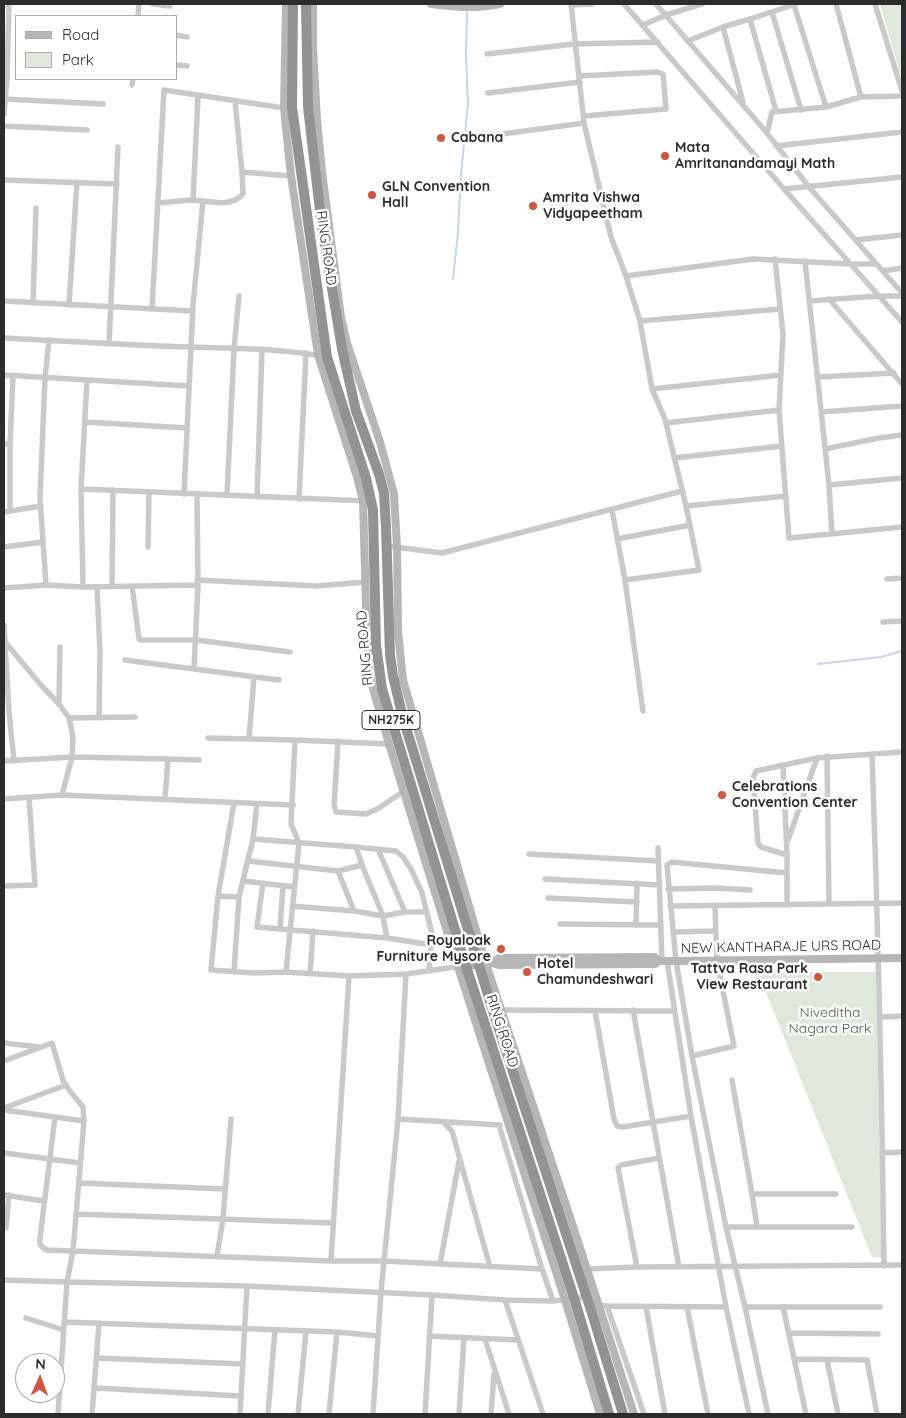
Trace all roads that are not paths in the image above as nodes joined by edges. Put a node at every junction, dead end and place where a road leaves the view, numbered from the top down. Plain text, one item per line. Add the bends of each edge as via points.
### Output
1 (9, 4) edge
2 (153, 4) edge
3 (286, 4) edge
4 (293, 4) edge
5 (306, 4) edge
6 (313, 4) edge
7 (431, 4) edge
8 (500, 4) edge
9 (571, 4) edge
10 (592, 4) edge
11 (624, 4) edge
12 (656, 4) edge
13 (702, 4) edge
14 (795, 4) edge
15 (836, 4) edge
16 (875, 4) edge
17 (170, 6) dead end
18 (772, 12) junction
19 (666, 15) junction
20 (750, 19) junction
21 (6, 21) edge
22 (643, 25) junction
23 (723, 26) junction
24 (178, 35) edge
25 (187, 37) dead end
26 (688, 41) junction
27 (658, 42) junction
28 (574, 44) junction
29 (487, 54) dead end
30 (6, 56) edge
31 (178, 65) edge
32 (187, 66) dead end
33 (288, 77) junction
34 (580, 79) junction
35 (902, 90) edge
36 (312, 92) junction
37 (488, 93) dead end
38 (198, 96) junction
39 (902, 96) edge
40 (861, 97) junction
41 (4, 99) edge
42 (235, 101) junction
43 (103, 104) dead end
44 (744, 106) junction
45 (826, 107) junction
46 (284, 108) junction
47 (801, 110) junction
48 (776, 111) junction
49 (4, 114) edge
50 (584, 116) junction
51 (584, 123) junction
52 (4, 126) edge
53 (87, 130) dead end
54 (902, 132) edge
55 (767, 133) junction
56 (480, 137) dead end
57 (776, 146) junction
58 (118, 147) dead end
59 (242, 172) junction
60 (291, 176) junction
61 (902, 177) edge
62 (4, 180) edge
63 (77, 182) junction
64 (117, 184) junction
65 (809, 187) junction
66 (784, 189) junction
67 (192, 200) junction
68 (203, 201) junction
69 (158, 203) junction
70 (36, 208) dead end
71 (902, 235) edge
72 (856, 240) junction
73 (776, 260) junction
74 (805, 261) junction
75 (851, 264) junction
76 (876, 264) junction
77 (902, 268) edge
78 (883, 270) junction
79 (626, 276) junction
80 (902, 295) edge
81 (239, 296) dead end
82 (879, 296) junction
83 (829, 300) junction
84 (4, 301) edge
85 (809, 301) junction
86 (33, 303) junction
87 (70, 305) junction
88 (111, 307) junction
89 (152, 309) junction
90 (780, 309) junction
91 (193, 311) junction
92 (640, 321) junction
93 (902, 322) edge
94 (4, 338) edge
95 (49, 340) junction
96 (109, 344) junction
97 (191, 347) junction
98 (234, 348) junction
99 (262, 349) junction
100 (306, 353) junction
101 (323, 356) junction
102 (894, 373) junction
103 (4, 375) edge
104 (782, 375) junction
105 (13, 376) junction
106 (817, 377) junction
107 (45, 378) junction
108 (87, 380) junction
109 (902, 384) edge
110 (189, 386) junction
111 (652, 389) junction
112 (902, 406) edge
113 (4, 408) edge
114 (11, 409) junction
115 (780, 410) junction
116 (821, 412) junction
117 (85, 422) junction
118 (666, 423) junction
119 (187, 428) junction
120 (902, 435) edge
121 (7, 444) edge
122 (782, 446) junction
123 (825, 449) junction
124 (674, 458) junction
125 (902, 478) edge
126 (829, 485) junction
127 (82, 489) junction
128 (112, 490) junction
129 (682, 491) junction
130 (149, 492) junction
131 (184, 494) junction
132 (197, 495) junction
133 (227, 495) junction
134 (786, 496) junction
135 (257, 497) junction
136 (299, 499) junction
137 (367, 501) junction
138 (41, 506) junction
139 (686, 506) junction
140 (612, 510) junction
141 (7, 512) edge
142 (690, 525) junction
143 (902, 527) edge
144 (832, 534) junction
145 (617, 539) junction
146 (43, 542) junction
147 (4, 547) edge
148 (148, 547) dead end
149 (392, 547) junction
150 (902, 578) edge
151 (887, 579) dead end
152 (625, 580) junction
153 (197, 582) junction
154 (366, 582) junction
155 (46, 585) junction
156 (112, 586) junction
157 (132, 586) junction
158 (83, 587) junction
159 (97, 587) junction
160 (4, 588) edge
161 (902, 621) edge
162 (883, 622) dead end
163 (4, 625) edge
164 (196, 640) junction
165 (6, 643) junction
166 (60, 647) dead end
167 (290, 652) dead end
168 (125, 660) dead end
169 (5, 668) edge
170 (194, 669) junction
171 (254, 677) junction
172 (279, 680) dead end
173 (59, 704) junction
174 (643, 711) dead end
175 (6, 712) edge
176 (135, 717) dead end
177 (69, 718) junction
178 (99, 718) junction
179 (208, 738) dead end
180 (249, 739) junction
181 (295, 740) junction
182 (338, 741) junction
183 (389, 744) junction
184 (902, 752) edge
185 (872, 754) junction
186 (827, 756) junction
187 (72, 757) junction
188 (818, 758) junction
189 (168, 759) junction
190 (199, 760) dead end
191 (14, 761) junction
192 (4, 762) edge
193 (782, 765) junction
194 (404, 791) junction
195 (62, 795) junction
196 (29, 797) junction
197 (4, 799) edge
198 (165, 799) junction
199 (234, 803) junction
200 (257, 804) junction
201 (292, 805) junction
202 (253, 839) junction
203 (298, 842) junction
204 (786, 844) junction
205 (356, 847) junction
206 (658, 848) dead end
207 (378, 849) junction
208 (529, 854) dead end
209 (787, 855) junction
210 (248, 861) junction
211 (658, 862) junction
212 (362, 865) junction
213 (296, 866) junction
214 (338, 870) junction
215 (787, 873) junction
216 (545, 879) dead end
217 (243, 880) junction
218 (263, 883) junction
219 (637, 883) junction
220 (659, 884) junction
221 (4, 886) edge
222 (283, 886) junction
223 (294, 887) junction
224 (668, 889) junction
225 (750, 890) dead end
226 (218, 896) junction
227 (239, 897) junction
228 (548, 898) dead end
229 (637, 902) junction
230 (878, 903) junction
231 (902, 903) edge
232 (829, 904) junction
233 (787, 905) junction
234 (292, 906) junction
235 (670, 906) junction
236 (715, 907) junction
237 (354, 912) junction
238 (405, 912) junction
239 (427, 912) junction
240 (383, 916) junction
241 (560, 924) dead end
242 (636, 925) junction
243 (661, 925) junction
244 (280, 928) junction
245 (290, 929) junction
246 (314, 931) junction
247 (716, 931) junction
248 (673, 932) junction
249 (387, 938) junction
250 (432, 945) junction
251 (878, 958) junction
252 (902, 958) edge
253 (717, 960) junction
254 (666, 961) junction
255 (486, 963) junction
256 (462, 966) junction
257 (429, 970) junction
258 (234, 972) junction
259 (286, 972) junction
260 (310, 974) junction
261 (406, 974) junction
262 (350, 976) junction
263 (502, 1010) junction
264 (633, 1010) junction
265 (674, 1010) junction
266 (595, 1011) junction
267 (902, 1016) edge
268 (880, 1017) junction
269 (4, 1043) edge
270 (40, 1047) junction
271 (692, 1056) junction
272 (4, 1061) edge
273 (732, 1080) dead end
274 (66, 1085) junction
275 (4, 1109) edge
276 (691, 1116) junction
277 (55, 1117) junction
278 (231, 1119) dead end
279 (398, 1119) junction
280 (84, 1121) junction
281 (444, 1122) junction
282 (653, 1122) junction
283 (508, 1124) junction
284 (499, 1125) junction
285 (902, 1152) edge
286 (882, 1153) junction
287 (4, 1154) edge
288 (659, 1158) junction
289 (49, 1160) junction
290 (460, 1160) junction
291 (80, 1164) junction
292 (79, 1183) junction
293 (225, 1189) junction
294 (752, 1194) junction
295 (836, 1194) dead end
296 (7, 1195) edge
297 (44, 1201) junction
298 (76, 1214) junction
299 (223, 1219) junction
300 (333, 1223) junction
301 (726, 1227) junction
302 (757, 1227) junction
303 (852, 1227) dead end
304 (4, 1228) edge
305 (73, 1251) junction
306 (217, 1256) junction
307 (331, 1261) junction
308 (384, 1261) junction
309 (440, 1264) junction
310 (902, 1265) edge
311 (720, 1266) junction
312 (884, 1266) junction
313 (490, 1267) junction
314 (637, 1267) junction
315 (679, 1267) junction
316 (736, 1267) junction
317 (542, 1269) junction
318 (586, 1269) junction
319 (4, 1280) edge
320 (67, 1282) junction
321 (247, 1286) junction
322 (381, 1292) junction
323 (432, 1295) junction
324 (570, 1299) junction
325 (505, 1300) junction
326 (554, 1301) junction
327 (592, 1302) junction
328 (607, 1306) junction
329 (646, 1307) junction
330 (687, 1307) junction
331 (726, 1307) junction
332 (745, 1307) junction
333 (783, 1307) junction
334 (880, 1307) dead end
335 (26, 1318) dead end
336 (64, 1322) junction
337 (100, 1323) junction
338 (245, 1329) junction
339 (64, 1330) junction
340 (275, 1330) junction
341 (306, 1331) junction
342 (337, 1332) junction
343 (789, 1333) junction
344 (878, 1334) dead end
345 (377, 1336) junction
346 (429, 1336) junction
347 (464, 1338) junction
348 (485, 1339) junction
349 (518, 1340) junction
350 (97, 1358) junction
351 (794, 1359) junction
352 (827, 1360) junction
353 (243, 1364) junction
354 (495, 1370) junction
355 (95, 1388) junction
356 (241, 1396) junction
357 (58, 1414) edge
358 (92, 1414) edge
359 (240, 1414) edge
360 (268, 1414) edge
361 (298, 1414) edge
362 (329, 1414) edge
363 (373, 1414) edge
364 (425, 1414) edge
365 (459, 1414) edge
366 (491, 1414) edge
367 (510, 1414) edge
368 (543, 1414) edge
369 (600, 1414) edge
370 (609, 1414) edge
371 (623, 1414) edge
372 (634, 1414) edge
373 (644, 1414) edge
374 (665, 1414) edge
375 (708, 1414) edge
376 (749, 1414) edge
377 (768, 1414) edge
378 (806, 1414) edge
379 (838, 1414) edge
380 (877, 1414) edge

1 - 21 street
2 - 17 street
3 - 33 street
4 - 33 highway, RING ROAD / NH275K
5 - 36 highway, RING ROAD / NH275K
6 - 36 street
7 - 8 street via 481,7
9 - 10 street
9 - 28 street
11 - 22 street
12 - 19 street
13 - 19 street
14 - 18 street
14 - 45 street
15 - 40 street
16 - 35 street
18 - 20 street
18 - 47 street
19 - 22 street
19 - 26 street
20 - 23 street
20 - 48 street
21 - 30 street
22 - 27 street
23 - 26 street
23 - 44 street
24 - 25 street
26 - 44 street
27 - 28 street
27 - 66 street
28 - 29 street
28 - 34 street
30 - 41 street
31 - 32 street
33 - 46 street
33 - 101 highway, RING ROAD / NH275K
34 - 37 street
34 - 50 street
34 - 50 street via 663,74 666,109
36 - 149 highway, RING ROAD / NH275K via 322,228 342,350 356,411 384,493
38 - 42 street
38 - 67 street
38 - 69 street via 164,90
39 - 40 street
40 - 45 street
41 - 43 street
41 - 49 street
42 - 46 street
42 - 59 street
44 - 55 street
45 - 47 street
46 - 60 street
47 - 48 street
48 - 55 street via 772,112
50 - 51 street
51 - 56 street
51 - 79 street via 611,237
52 - 53 street
54 - 57 street
55 - 57 street
57 - 65 street
58 - 64 street
59 - 60 street
59 - 68 street via 243,194 236,201
60 - 101 street via 309,303
61 - 65 street
62 - 63 street
63 - 64 street
63 - 87 street
64 - 88 street
65 - 66 street
65 - 72 street
66 - 75 street
67 - 68 street
67 - 69 street
68 - 91 street
69 - 89 street
70 - 86 street
71 - 72 street
72 - 76 street
73 - 74 street
73 - 79 street via 753,258
73 - 90 street
74 - 75 street
74 - 85 street
75 - 76 street
75 - 82 street
76 - 78 street
77 - 78 street
78 - 80 street
79 - 92 street
80 - 82 street
81 - 98 street
82 - 83 street
82 - 93 street
83 - 85 street
83 - 102 street
84 - 86 street
85 - 106 street
86 - 87 street
87 - 88 street
88 - 89 street
88 - 96 street
89 - 91 street
90 - 92 street
90 - 104 street
91 - 97 street
92 - 111 street
94 - 95 street
95 - 96 street
95 - 107 street
96 - 97 street
97 - 98 street
97 - 110 street
98 - 99 street
98 - 133 street
99 - 100 street
99 - 135 street
100 - 101 street
100 - 136 street
101 - 137 highway, RING ROAD / NH275K via 366,478
102 - 106 street
102 - 109 street
103 - 105 street
104 - 111 street
104 - 115 street
105 - 107 street
105 - 114 street
106 - 116 street
107 - 108 street
107 - 138 street
108 - 110 street
108 - 117 street
110 - 119 street
111 - 118 street
112 - 116 street
113 - 114 street
114 - 121 street
115 - 118 street
115 - 122 street
116 - 123 street
117 - 119 street
117 - 127 street
118 - 124 street
119 - 131 street
120 - 123 street
121 - 141 street
122 - 124 street
122 - 134 street
123 - 126 street
124 - 129 street
125 - 126 street
126 - 144 street
127 - 128 street
127 - 158 street
128 - 130 street
128 - 156 street
129 - 139 street
129 - 140 street
130 - 131 street
130 - 148 street
131 - 132 street
132 - 133 street
132 - 153 street
133 - 135 street
134 - 139 street
134 - 144 street via 789,538
135 - 136 street
136 - 137 street
137 - 154 street
137 - 256 highway, RING ROAD / NH275K via 374,529 379,678
138 - 141 street
138 - 146 street
139 - 142 street
140 - 145 street
140 - 149 street via 442,553
142 - 145 street
142 - 152 street via 699,570
143 - 144 street
145 - 152 street
146 - 147 street
146 - 155 street
149 - 255 highway, RING ROAD / NH275K via 389,644 393,676 403,718
150 - 151 street
152 - 174 street
153 - 154 street via 316,586
153 - 157 street
153 - 164 street
154 - 183 street via 369,669
155 - 158 street
155 - 160 street
156 - 157 street
156 - 159 street
157 - 164 street via 139,639
158 - 159 street
159 - 178 street
161 - 162 street
163 - 165 street
164 - 167 street
164 - 170 street
165 - 169 street
165 - 173 street
166 - 173 street
168 - 170 street
169 - 175 street
170 - 171 street
171 - 172 street
171 - 180 street
173 - 177 street
175 - 191 street
176 - 178 street
177 - 178 street
177 - 187 street via 73,737
179 - 180 street
180 - 181 street
181 - 182 street
181 - 201 street
182 - 183 street
182 - 194 street via 336,812 366,814
183 - 194 street
184 - 185 street
185 - 186 street
185 - 230 street
186 - 188 street
186 - 232 street
187 - 189 street
187 - 191 street
187 - 195 street
188 - 193 street
188 - 204 street
189 - 190 street
189 - 198 street
191 - 192 street
193 - 204 street
193 - 209 street via 756,771 753,778 758,843 761,847
194 - 256 street
195 - 196 street
195 - 198 street
196 - 197 street
196 - 221 street via 35,885
198 - 199 street
199 - 200 street
199 - 226 street
200 - 201 street
200 - 202 street
201 - 203 street via 291,824
202 - 203 street
202 - 210 street
203 - 205 street
203 - 213 street
204 - 209 street
205 - 207 street
205 - 212 street
206 - 211 street
207 - 238 street
207 - 239 street via 396,851 403,857 422,893
208 - 211 street
209 - 215 street
210 - 213 street
210 - 217 street
211 - 220 street
212 - 214 street
212 - 240 street
213 - 214 street
213 - 223 street
214 - 237 street
215 - 224 street via 672,862 667,865
215 - 233 street
216 - 219 street
217 - 218 street
217 - 227 street
218 - 222 street
218 - 244 street via 257,927
219 - 220 street
219 - 229 street
220 - 243 street
222 - 223 street
222 - 244 street
223 - 234 street
224 - 225 street
224 - 235 street
226 - 227 street
226 - 258 street via 211,970
227 - 258 street
228 - 229 street
229 - 242 street
230 - 231 street
230 - 232 street
230 - 251 street
232 - 233 street
233 - 236 street
234 - 237 street
234 - 245 street
235 - 236 street
235 - 248 street
236 - 247 street
237 - 240 street
238 - 239 street
238 - 240 street
239 - 250 street
240 - 249 street
241 - 242 street
242 - 243 street
243 - 254 street
244 - 245 street
245 - 246 street
245 - 259 street
246 - 249 street
246 - 260 street
247 - 248 street
247 - 253 street
248 - 254 street
249 - 250 street
250 - 257 street
251 - 252 street, NEW KANTHARAJE URS ROAD
251 - 253 street, NEW KANTHARAJE URS ROAD
251 - 268 street
253 - 254 street, NEW KANTHARAJE URS ROAD
253 - 271 street via 734,1046
254 - 255 street, NEW KANTHARAJE URS ROAD via 655,964
254 - 265 street
254 - 271 street
255 - 256 street, NEW KANTHARAJE URS ROAD
255 - 263 street
255 - 327 highway, RING ROAD / NH275K
256 - 257 street
256 - 283 street
256 - 324 highway, RING ROAD / NH275K
257 - 261 street
258 - 259 street
259 - 260 street
260 - 262 street
261 - 262 street
261 - 279 street
262 - 300 street
263 - 266 street
263 - 318 street
264 - 265 street
264 - 266 street
264 - 282 street
265 - 276 street
266 - 282 street via 615,1124 623,1127
267 - 268 street
268 - 286 street
269 - 270 street
270 - 272 street
270 - 274 street via 52,1042
271 - 301 street
273 - 294 street
274 - 275 street
274 - 280 street via 83,1107
275 - 277 street
276 - 282 street
276 - 311 street
277 - 280 street
277 - 289 street
278 - 293 street
279 - 281 street
279 - 308 street
280 - 291 street
281 - 284 street
281 - 290 street via 452,1130
282 - 288 street
283 - 284 street
283 - 324 street
284 - 317 street
285 - 286 street
286 - 312 street
287 - 289 street
288 - 314 street via 621,1164 618,1168
288 - 315 street
289 - 291 street
289 - 297 street
290 - 309 street
290 - 313 street
291 - 292 street
292 - 293 street
292 - 298 street
293 - 299 street
294 - 295 street
294 - 302 street
296 - 297 street
296 - 304 street
297 - 305 street via 40,1244 47,1250
298 - 299 street
298 - 305 street
299 - 300 street
299 - 306 street
300 - 307 street
301 - 302 street
301 - 316 street
302 - 303 street
305 - 306 street
305 - 320 street
306 - 307 street
307 - 308 street
308 - 309 street
308 - 322 street
309 - 313 street
310 - 312 street
311 - 315 street
311 - 316 street
311 - 331 street
312 - 316 street
313 - 317 street
314 - 315 street
314 - 318 street
316 - 332 street
317 - 326 street
318 - 327 street
319 - 320 street
320 - 321 street
320 - 336 street
321 - 322 street
321 - 338 street
322 - 323 street
322 - 345 street
323 - 325 street
323 - 346 street
324 - 326 street
324 - 327 street
324 - 369 street
324 - 370 highway, RING ROAD / NH275K
325 - 326 street
325 - 349 street
327 - 328 street
327 - 371 highway, RING ROAD / NH275K
327 - 372 street
328 - 329 street
328 - 373 street
329 - 330 street
329 - 374 street
330 - 331 street
330 - 375 street
331 - 376 street
332 - 333 street
332 - 377 street
333 - 334 street
333 - 343 street
335 - 339 street
336 - 337 street
336 - 339 street
337 - 338 street
337 - 350 street
338 - 340 street
338 - 353 street
339 - 357 street
340 - 341 street
340 - 360 street
341 - 342 street
341 - 361 street
342 - 345 street
342 - 362 street
343 - 344 street
343 - 351 street
345 - 363 street
346 - 347 street
346 - 364 street
347 - 348 street
347 - 365 street
348 - 349 street
348 - 354 street
349 - 368 street
350 - 353 street
350 - 355 street
351 - 352 street
351 - 378 street
352 - 379 street
352 - 380 street via 867,1360
353 - 356 street
354 - 366 street
354 - 367 street
355 - 356 street
355 - 358 street
356 - 359 street

